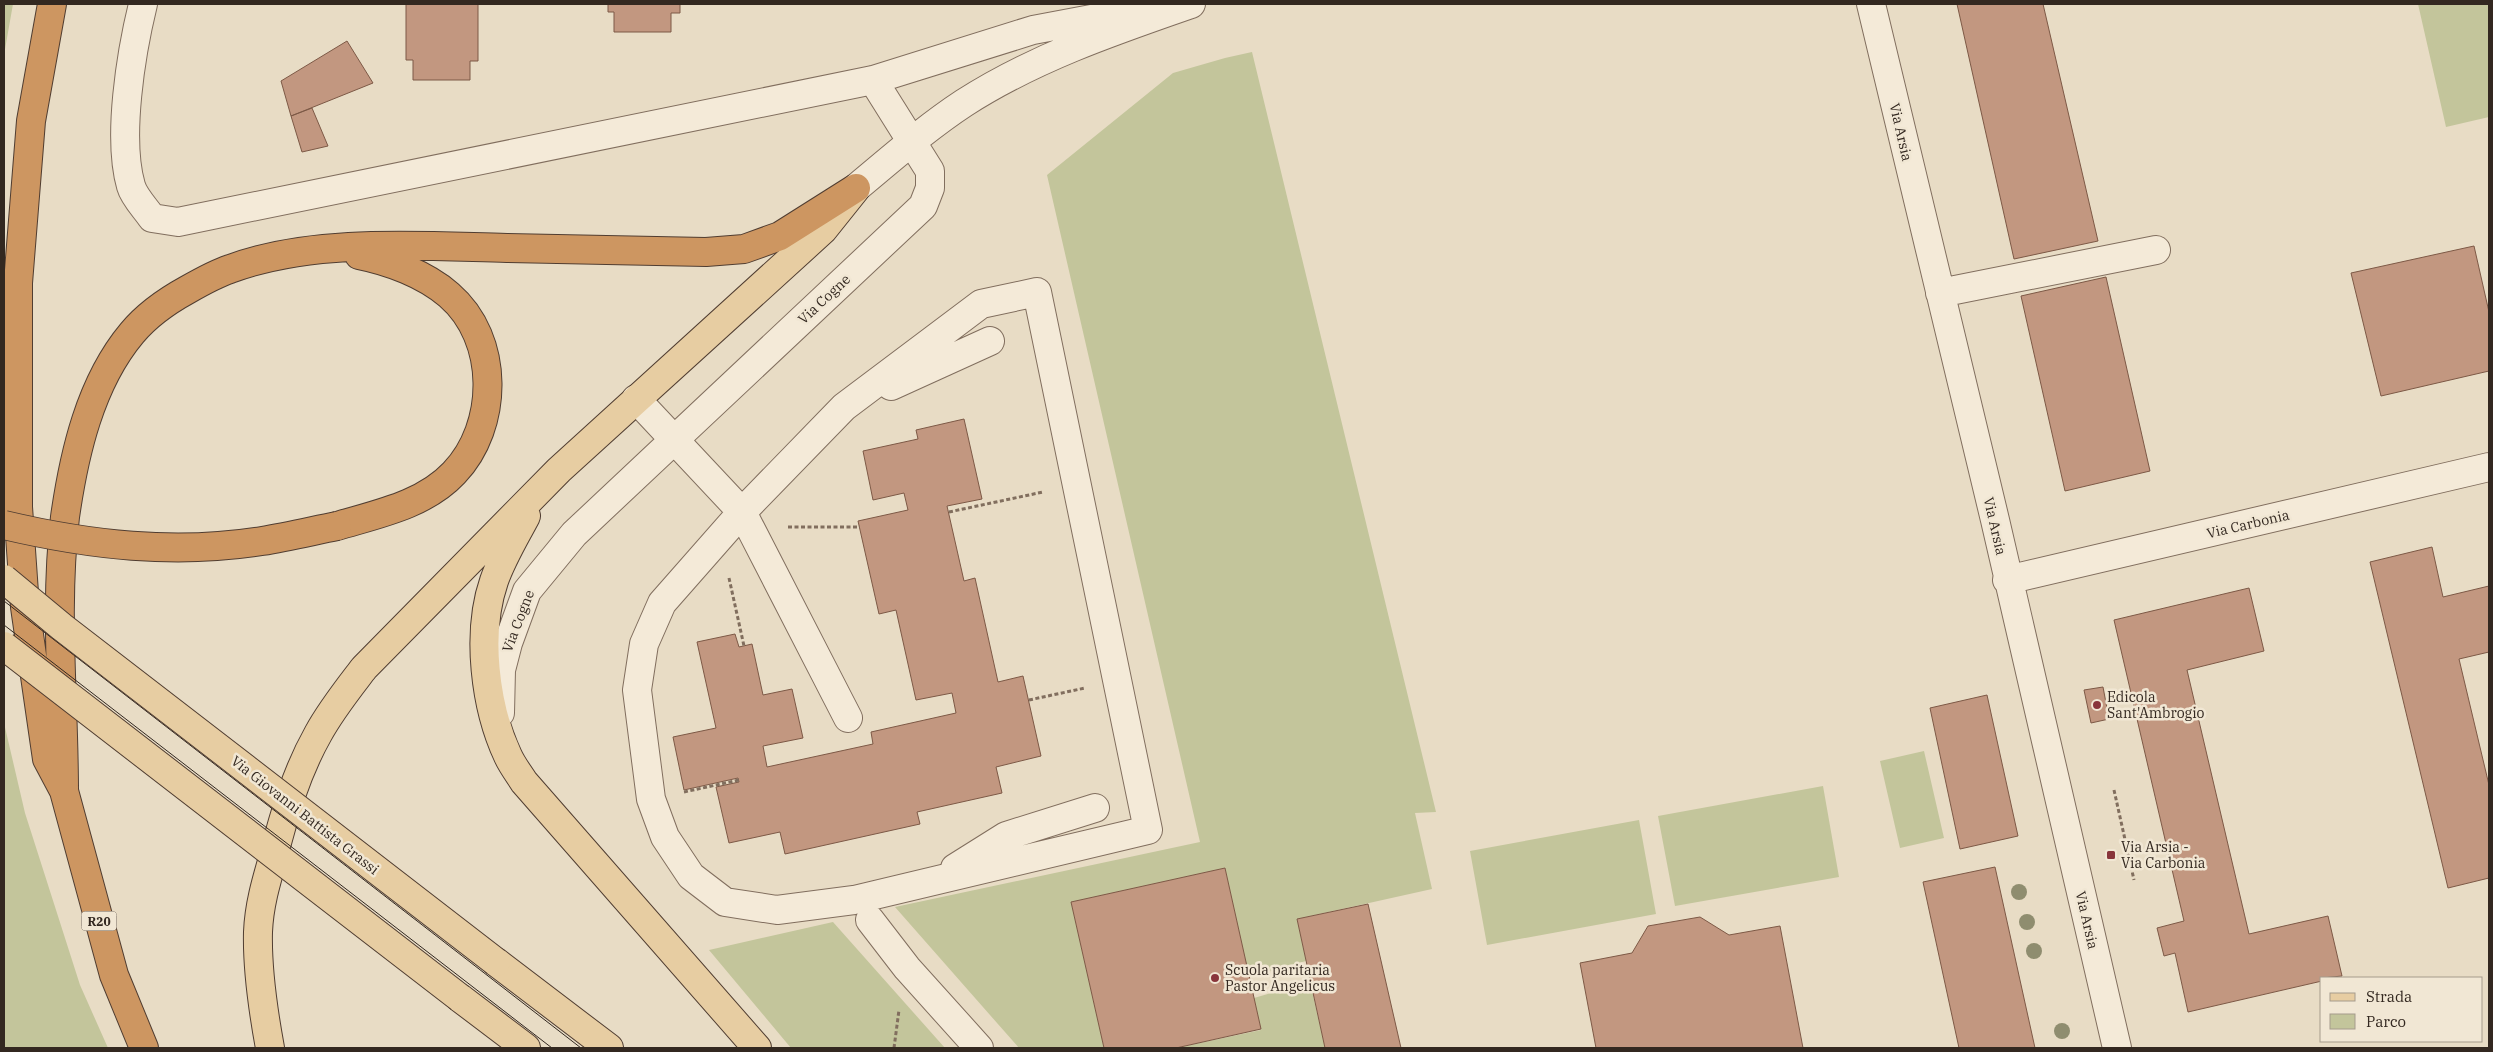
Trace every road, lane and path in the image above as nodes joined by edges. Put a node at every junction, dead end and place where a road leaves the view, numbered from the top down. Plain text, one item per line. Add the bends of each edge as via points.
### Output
1 (52, 4) edge
2 (143, 4) edge
3 (1171, 4) edge
4 (1191, 4) edge
5 (1871, 4) edge
6 (873, 80) junction
7 (912, 142) junction
8 (856, 188) junction
9 (320, 250) junction
10 (2156, 250) dead end
11 (1940, 293) junction
12 (990, 341) dead end
13 (636, 399) junction
14 (844, 407) junction
15 (674, 440) junction
16 (2489, 467) edge
17 (559, 470) junction
18 (1077, 485) junction
19 (949, 512) dead end
20 (746, 519) junction
21 (4, 526) edge
22 (860, 528) dead end
23 (720, 538) junction
24 (4, 580) edge
25 (2007, 580) junction
26 (4, 646) edge
27 (744, 646) dead end
28 (1118, 682) junction
29 (1029, 700) dead end
30 (848, 718) dead end
31 (502, 739) junction
32 (739, 780) dead end
33 (2114, 790) dead end
34 (64, 791) junction
35 (651, 799) junction
36 (1095, 808) dead end
37 (936, 880) junction
38 (2134, 880) dead end
39 (870, 920) dead end
40 (144, 1048) edge
41 (270, 1048) edge
42 (526, 1048) edge
43 (609, 1048) edge
44 (757, 1048) edge
45 (979, 1048) edge
46 (2117, 1048) edge

1 - 34 highway, R20 via 33,111 23,203 18,283 16,430 25,607 47,759
2 - 6 street via 123,135 131,188 152,218 178,222
3 - 6 street via 1033,30
4 - 7 street via 1088,40 1002,81
5 - 11 street, Via Arsia
6 - 7 street, Via Cogne
7 - 8 street
7 - 15 street, Via Cogne via 930,171 930,188 923,206
8 - 9 highway via 780,236 744,249 706,252 408,246
8 - 13 main road via 823,230
9 - 21 highway, bridge via 393,264 448,294 464,310 474,327 482,348 488,389 486,412 467,457 436,489 414,501 337,526 262,541 172,548 92,542
9 - 34 highway via 287,253 229,269 180,294 156,310 133,332 111,363 84,429 65,518 60,598
10 - 11 street
11 - 25 street, Via Arsia
12 - 14 street
13 - 15 street
13 - 17 main road
14 - 18 street via 981,304 1037,292
14 - 20 street
15 - 20 street
15 - 31 street, Via Cogne via 574,534 527,591 501,670
16 - 25 street, Via Carbonia
17 - 31 main road via 526,516 494,581 488,605 486,667 490,698
17 - 41 main road via 364,668 319,732 302,766 285,810 262,896 258,931 263,1012
18 - 19 path
18 - 28 street
20 - 22 path
20 - 23 street
20 - 30 street
23 - 27 path
23 - 35 street via 662,603 644,644 637,690
24 - 43 main road, Via Giovanni Battista Grassi, bridge
25 - 46 street, Via Arsia
26 - 42 main road, bridge
28 - 29 path
28 - 37 street via 1148,830
31 - 44 main road via 524,782
32 - 35 path
33 - 38 path
34 - 40 highway, R20 via 114,975
35 - 37 street via 665,837 691,876 725,902 777,910 854,900
36 - 37 street via 1006,836
39 - 45 street

